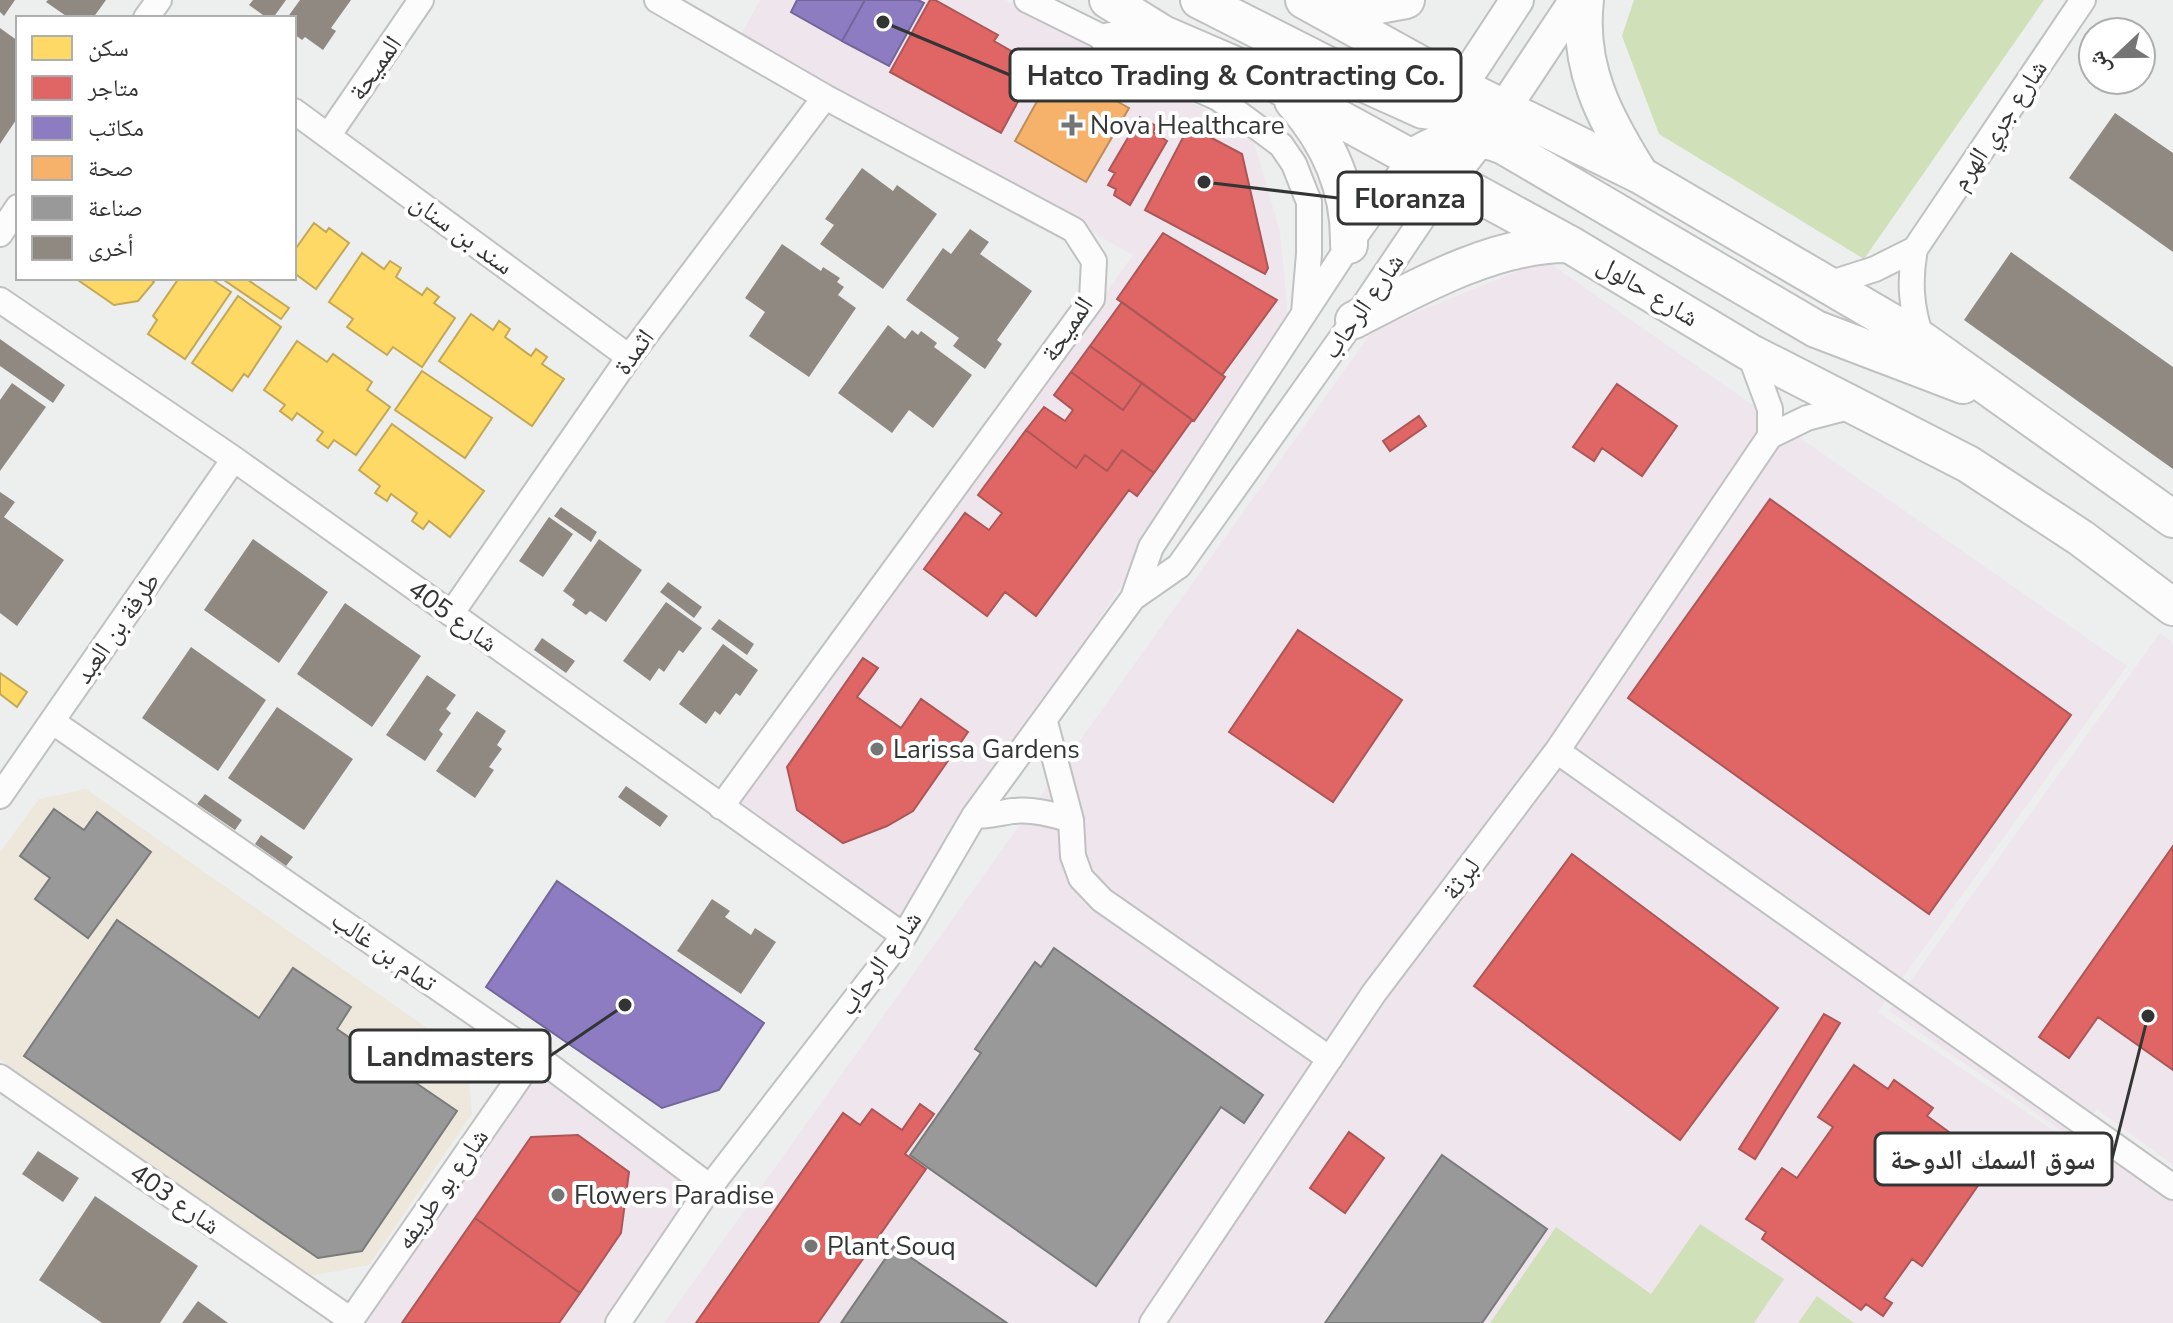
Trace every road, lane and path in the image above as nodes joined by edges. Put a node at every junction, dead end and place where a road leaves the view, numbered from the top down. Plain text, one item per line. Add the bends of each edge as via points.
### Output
1 (421, 0) edge
2 (657, 0) edge
3 (1027, 0) edge
4 (1108, 0) edge
5 (1199, 0) edge
6 (1406, 0) edge
7 (1517, 0) edge
8 (1576, 0) edge
9 (1585, 0) edge
10 (2083, 0) edge
11 (1317, 7) edge
12 (1163, 34) junction
13 (1110, 41) junction
14 (1267, 79) junction
15 (825, 97) junction
16 (1452, 100) junction
17 (1505, 107) junction
18 (296, 112) edge
19 (328, 136) junction
20 (1482, 137) junction
21 (1411, 158) junction
22 (1640, 175) junction
23 (1449, 179) junction
24 (16, 210) edge
25 (0, 234) edge
26 (1569, 244) junction
27 (1349, 245) junction
28 (1915, 249) junction
29 (1825, 285) junction
30 (0, 300) edge
31 (1303, 319) junction
32 (1354, 320) junction
33 (1922, 340) junction
34 (1749, 352) junction
35 (629, 357) junction
36 (2013, 404) junction
37 (1853, 406) junction
38 (1770, 436) junction
39 (234, 459) junction
40 (2173, 519) edge
41 (1133, 598) junction
42 (2173, 607) edge
43 (451, 614) junction
44 (53, 722) junction
45 (1045, 722) junction
46 (1557, 751) junction
47 (0, 796) edge
48 (721, 807) junction
49 (974, 816) junction
50 (1071, 820) junction
51 (904, 936) junction
52 (535, 1055) junction
53 (1330, 1059) junction
54 (0, 1077) edge
55 (710, 1187) junction
56 (2173, 1187) edge
57 (350, 1322) edge
58 (618, 1323) edge
59 (1152, 1323) edge

1 - 19 street, المميحة
2 - 15 street, المميحة
3 - 13 street
4 - 12 main road, شارع حالول
5 - 16 main road via 1402,101
6 - 11 main road
7 - 16 street, شارع الرحاب
8 - 17 street, شارع الرحاب
9 - 22 main road via 1584,42 1591,78 1602,109
10 - 28 street, شارع جري الهرم
11 - 16 main road
12 - 13 main road
12 - 14 main road, شارع حالول
13 - 31 street via 1218,98 1281,145 1309,202
14 - 21 main road, شارع حالول
14 - 27 main road via 1293,101 1326,143 1345,196
15 - 35 street, اثمدة
15 - 48 street, المميحة via 1074,230 1094,261 1095,286 1092,299
16 - 17 main road
16 - 21 street, شارع الرحاب
17 - 20 street, شارع الرحاب
17 - 22 main road
18 - 19 street, سند بن سنان
19 - 35 street, سند بن سنان
20 - 21 main road via 1451,138
20 - 23 street, شارع الرحاب
20 - 36 main road via 1548,170 1816,329
21 - 23 main road, شارع حالول
21 - 27 street, شارع الرحاب
22 - 29 main road
23 - 26 main road, شارع حالول
23 - 32 street, شارع الرحاب
24 - 25 street
26 - 32 main road via 1528,247 1492,258
26 - 34 main road, شارع حالول
27 - 31 street, شارع الرحاب
28 - 29 street, شارع جري الهرم
28 - 33 street, شارع جري الهرم via 1911,295
29 - 33 main road
30 - 39 street, شارع 405
31 - 41 street, شارع الرحاب via 1151,547
32 - 41 street, شارع الرحاب via 1179,566
33 - 36 main road
34 - 37 main road, شارع حالول
34 - 38 street via 1770,409
35 - 43 street, اثمدة
36 - 40 main road
37 - 38 street, لبرثة via 1807,418
37 - 42 main road, شارع حالول via 1968,464
38 - 46 street, لبرثة
39 - 43 street, شارع 405
39 - 44 street, طرفة بن العبد
41 - 45 street, شارع الرحاب
43 - 48 street, شارع 405
44 - 47 street, طرفة بن العبد
44 - 52 street, تمام بن غالب
45 - 49 street, شارع الرحاب
45 - 50 street
46 - 53 street, لبرثة
46 - 56 street
48 - 51 street, شارع 405
49 - 50 street via 1021,811
49 - 51 street, شارع الرحاب
50 - 53 street via 1073,856 1081,878 1102,900
51 - 55 street, شارع الرحاب
52 - 55 street, تمام بن غالب
52 - 57 street, شارع بو طريفه
53 - 59 street, لبرثة
54 - 57 street, شارع 403
55 - 58 street, شارع الرحاب

